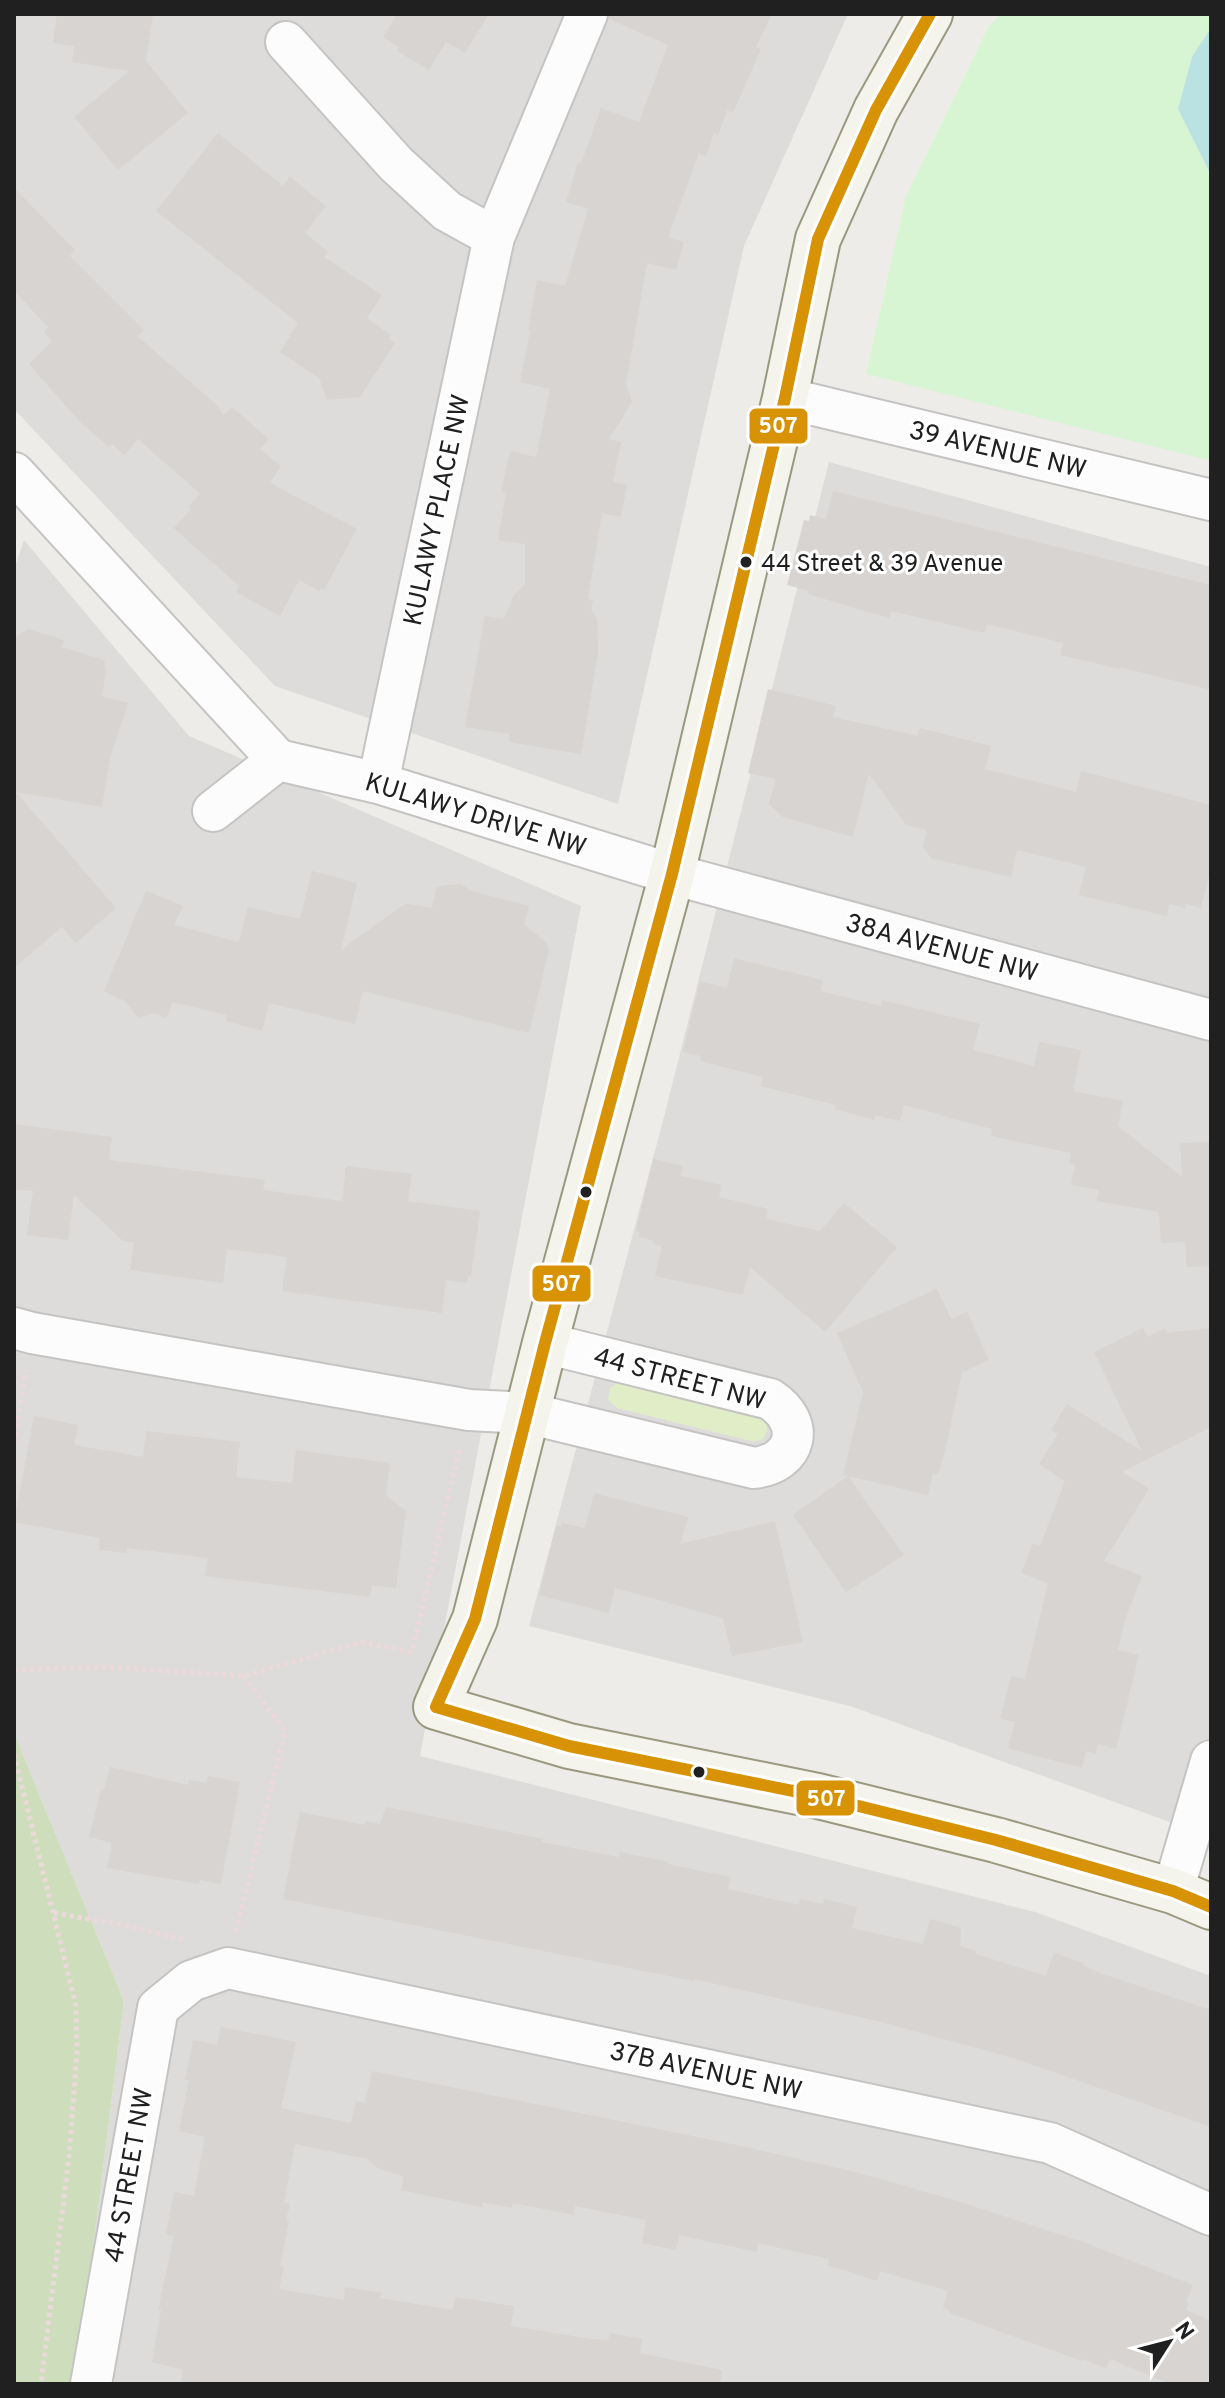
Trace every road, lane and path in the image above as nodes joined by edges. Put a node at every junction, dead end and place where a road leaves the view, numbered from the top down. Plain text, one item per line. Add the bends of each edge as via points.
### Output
1 (587, 14) edge
2 (930, 14) edge
3 (286, 42) dead end
4 (494, 237) junction
5 (785, 398) junction
6 (14, 473) edge
7 (1211, 500) edge
8 (278, 760) junction
9 (378, 783) junction
10 (213, 811) dead end
11 (672, 874) junction
12 (1211, 1020) edge
13 (23, 1330) edge
14 (545, 1343) junction
15 (469, 1410) junction
16 (527, 1413) junction
17 (14, 1443) edge
18 (14, 1670) edge
19 (244, 1676) junction
20 (14, 1754) edge
21 (1211, 1761) edge
22 (1192, 1899) edge
23 (54, 1913) junction
24 (188, 1940) dead end
25 (210, 1975) junction
26 (1211, 2215) edge
27 (41, 2384) edge
28 (91, 2384) edge

1 - 4 street, KULAWY PLACE NW
2 - 5 street via 876,110 818,239
3 - 4 street via 396,164 447,211
4 - 9 street, KULAWY PLACE NW
5 - 7 street, 39 AVENUE NW
5 - 11 street
6 - 8 street
8 - 9 street, KULAWY DRIVE NW
8 - 10 street
9 - 11 street, KULAWY DRIVE NW
11 - 12 street, 38A AVENUE NW
11 - 14 street
13 - 15 street, 44 STREET NW
13 - 17 path
14 - 16 street
14 - 16 street, 44 STREET NW via 770,1399 790,1417 793,1437 778,1461 754,1468
15 - 16 street, 44 STREET NW
15 - 19 path via 412,1652 361,1642
16 - 22 street via 475,1619 436,1707 569,1746 966,1832
18 - 19 path via 105,1667
19 - 25 path via 285,1731
20 - 23 path
21 - 22 street
23 - 24 path
23 - 27 path via 76,2006 77,2052
25 - 26 street, 37B AVENUE NW via 1050,2143
25 - 28 street, 44 STREET NW via 158,2008

